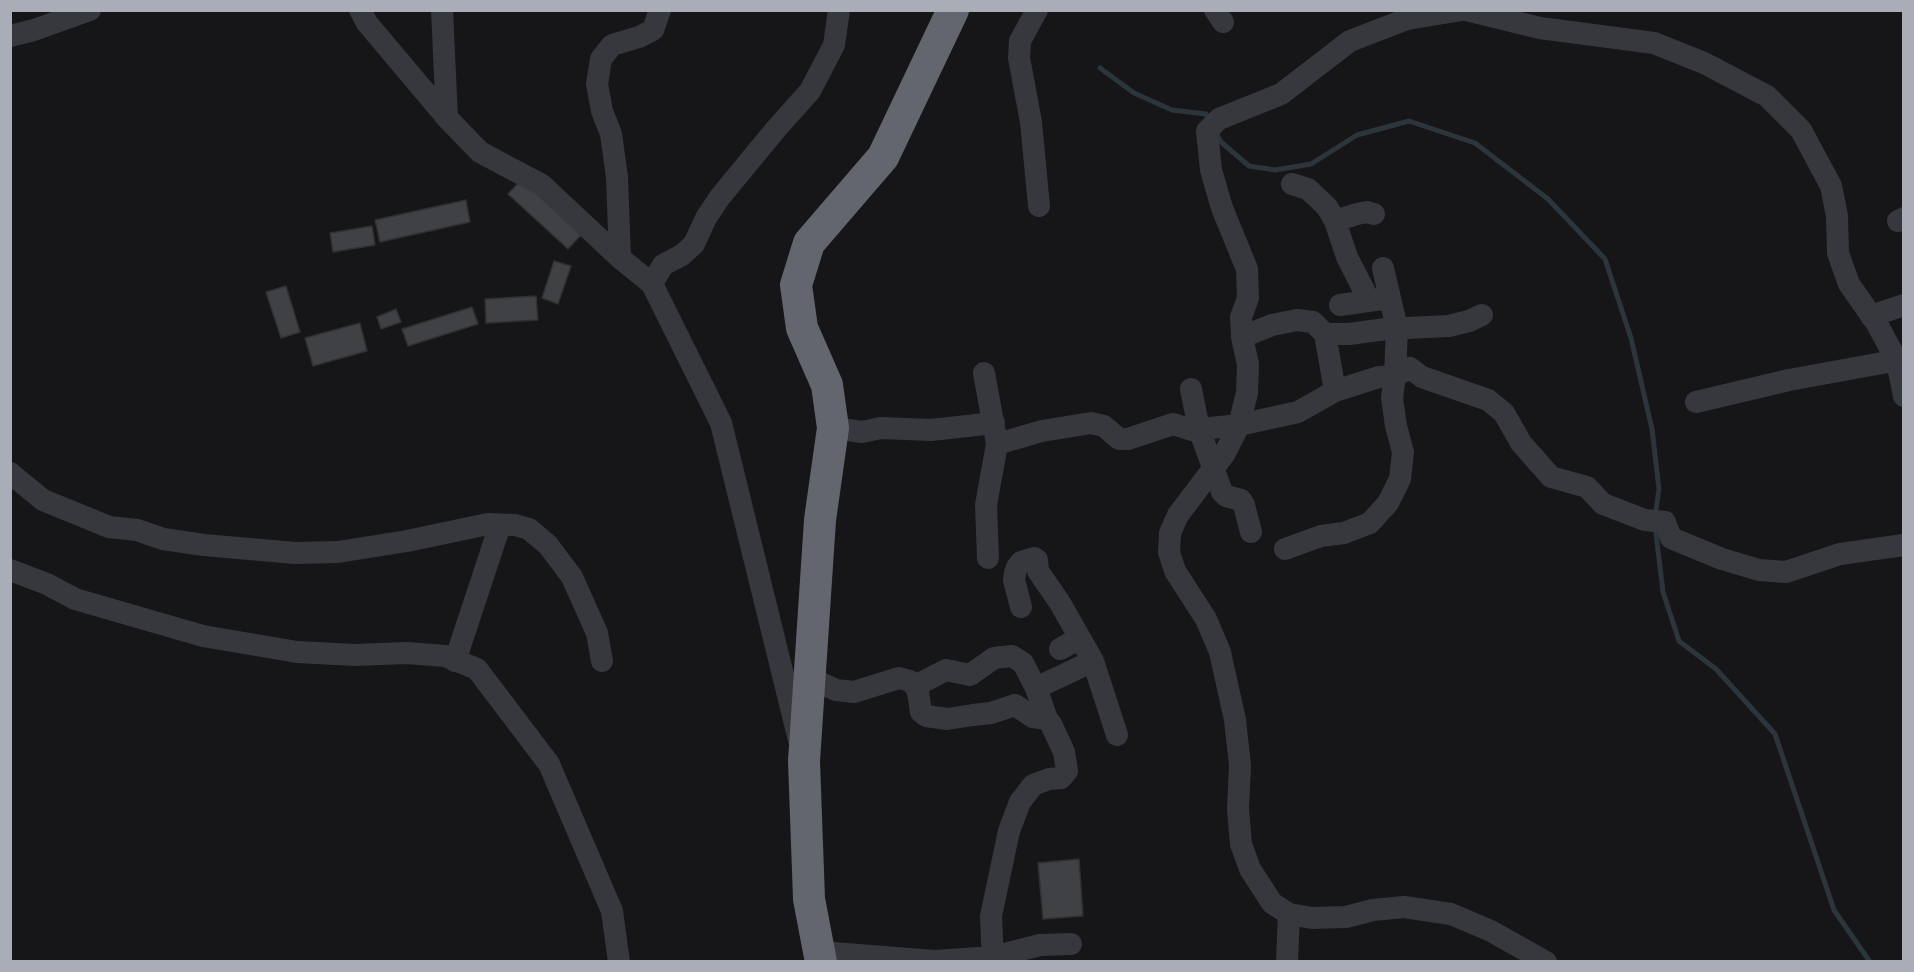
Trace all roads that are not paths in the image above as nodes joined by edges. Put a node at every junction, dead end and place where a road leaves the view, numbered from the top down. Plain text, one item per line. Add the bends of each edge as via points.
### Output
1 (90, 10) edge
2 (360, 10) edge
3 (442, 10) edge
4 (660, 10) edge
5 (839, 10) edge
6 (953, 10) edge
7 (1037, 10) edge
8 (1464, 10) edge
9 (10, 36) edge
10 (447, 118) junction
11 (1292, 184) dead end
12 (1039, 206) dead end
13 (1374, 214) dead end
14 (1335, 221) junction
15 (620, 258) junction
16 (1383, 268) dead end
17 (652, 284) junction
18 (1379, 299) junction
19 (1340, 305) dead end
20 (1904, 305) edge
21 (1482, 315) dead end
22 (1871, 316) junction
23 (1397, 328) junction
24 (1325, 334) junction
25 (1242, 337) junction
26 (1900, 360) edge
27 (984, 373) dead end
28 (1395, 376) junction
29 (1191, 389) dead end
30 (1335, 391) junction
31 (1904, 396) edge
32 (1696, 402) dead end
33 (1239, 425) junction
34 (833, 428) junction
35 (1199, 429) junction
36 (995, 434) junction
37 (1212, 469) junction
38 (10, 473) edge
39 (500, 525) junction
40 (1251, 532) dead end
41 (1904, 546) edge
42 (1285, 549) dead end
43 (988, 558) dead end
44 (10, 570) edge
45 (1021, 608) dead end
46 (1080, 638) junction
47 (1060, 649) dead end
48 (455, 661) junction
49 (602, 661) dead end
50 (1093, 661) junction
51 (810, 678) junction
52 (915, 686) junction
53 (1036, 688) junction
54 (1047, 719) junction
55 (1117, 735) dead end
56 (804, 761) junction
57 (1289, 915) junction
58 (1071, 944) dead end
59 (1040, 953) edge
60 (821, 957) edge
61 (993, 959) edge
62 (619, 962) edge
63 (1287, 962) edge
64 (1546, 962) edge

1 - 9 street
2 - 10 street
3 - 10 street
4 - 15 street via 653,30 612,45 601,59 597,84 611,134 617,177
5 - 17 street via 834,45 810,91 720,198 694,244 663,265
6 - 34 highway via 883,157 809,243 796,285 802,328 827,385
7 - 12 street via 1020,41 1019,58 1031,123
8 - 22 street via 1540,28 1654,43 1704,63 1767,96 1801,130 1831,186 1838,253 1849,284
8 - 25 street via 1407,19 1350,41 1281,94 1213,125 1211,170 1247,268 1248,298 1241,317
10 - 15 street via 480,152 542,185
11 - 14 street via 1308,189
13 - 14 street via 1367,212
14 - 18 street via 1347,257
15 - 17 street
16 - 18 street
17 - 56 street via 722,423
18 - 19 street
18 - 23 street
20 - 22 street
21 - 23 street via 1449,326
22 - 26 street
23 - 24 street
23 - 28 street
24 - 25 street via 1313,322 1297,320
24 - 30 street
25 - 33 street via 1248,383
26 - 31 street
26 - 32 street
27 - 36 street
28 - 30 street
28 - 41 street via 1410,368 1422,377 1488,400 1504,413 1521,443 1551,477 1587,486 1603,504 1655,521 1671,538 1722,559 1759,570 1786,572 1840,554
28 - 42 street via 1393,412 1403,452 1400,479 1388,503 1370,523
29 - 35 street
30 - 33 street via 1298,412
33 - 35 street
33 - 37 street
34 - 36 street
34 - 51 highway via 820,520
35 - 36 street via 1173,424 1119,440 1104,426 1091,423
35 - 37 street
36 - 43 street via 986,505
37 - 40 street via 1222,492 1241,500
37 - 57 street via 1178,515 1170,533 1169,552 1175,571 1206,619 1220,652 1238,742 1240,844 1250,869 1272,903
38 - 39 street via 43,500 109,526 204,545 295,553 338,552
39 - 48 street
39 - 49 street via 529,529 548,545 572,577 597,633
44 - 48 street via 75,599 203,636 297,652 407,653
45 - 46 street via 1014,580 1018,552 1037,560 1038,571
46 - 47 street
46 - 50 street
48 - 62 street via 477,669 549,764 612,911
50 - 53 street
50 - 55 street
51 - 52 street via 836,690 854,692 899,678
51 - 56 highway
52 - 53 street via 946,670 970,675 994,658 1012,656 1023,663
52 - 54 street via 921,712 926,716 973,716 1016,705 1027,714
53 - 54 street
54 - 61 street via 1064,752 1067,771 1060,778 1033,785 1020,802 1009,831 990,916
56 - 60 highway via 809,899
57 - 63 street
57 - 64 street via 1346,917 1404,907 1451,914
58 - 59 street
59 - 61 street
60 - 61 street

